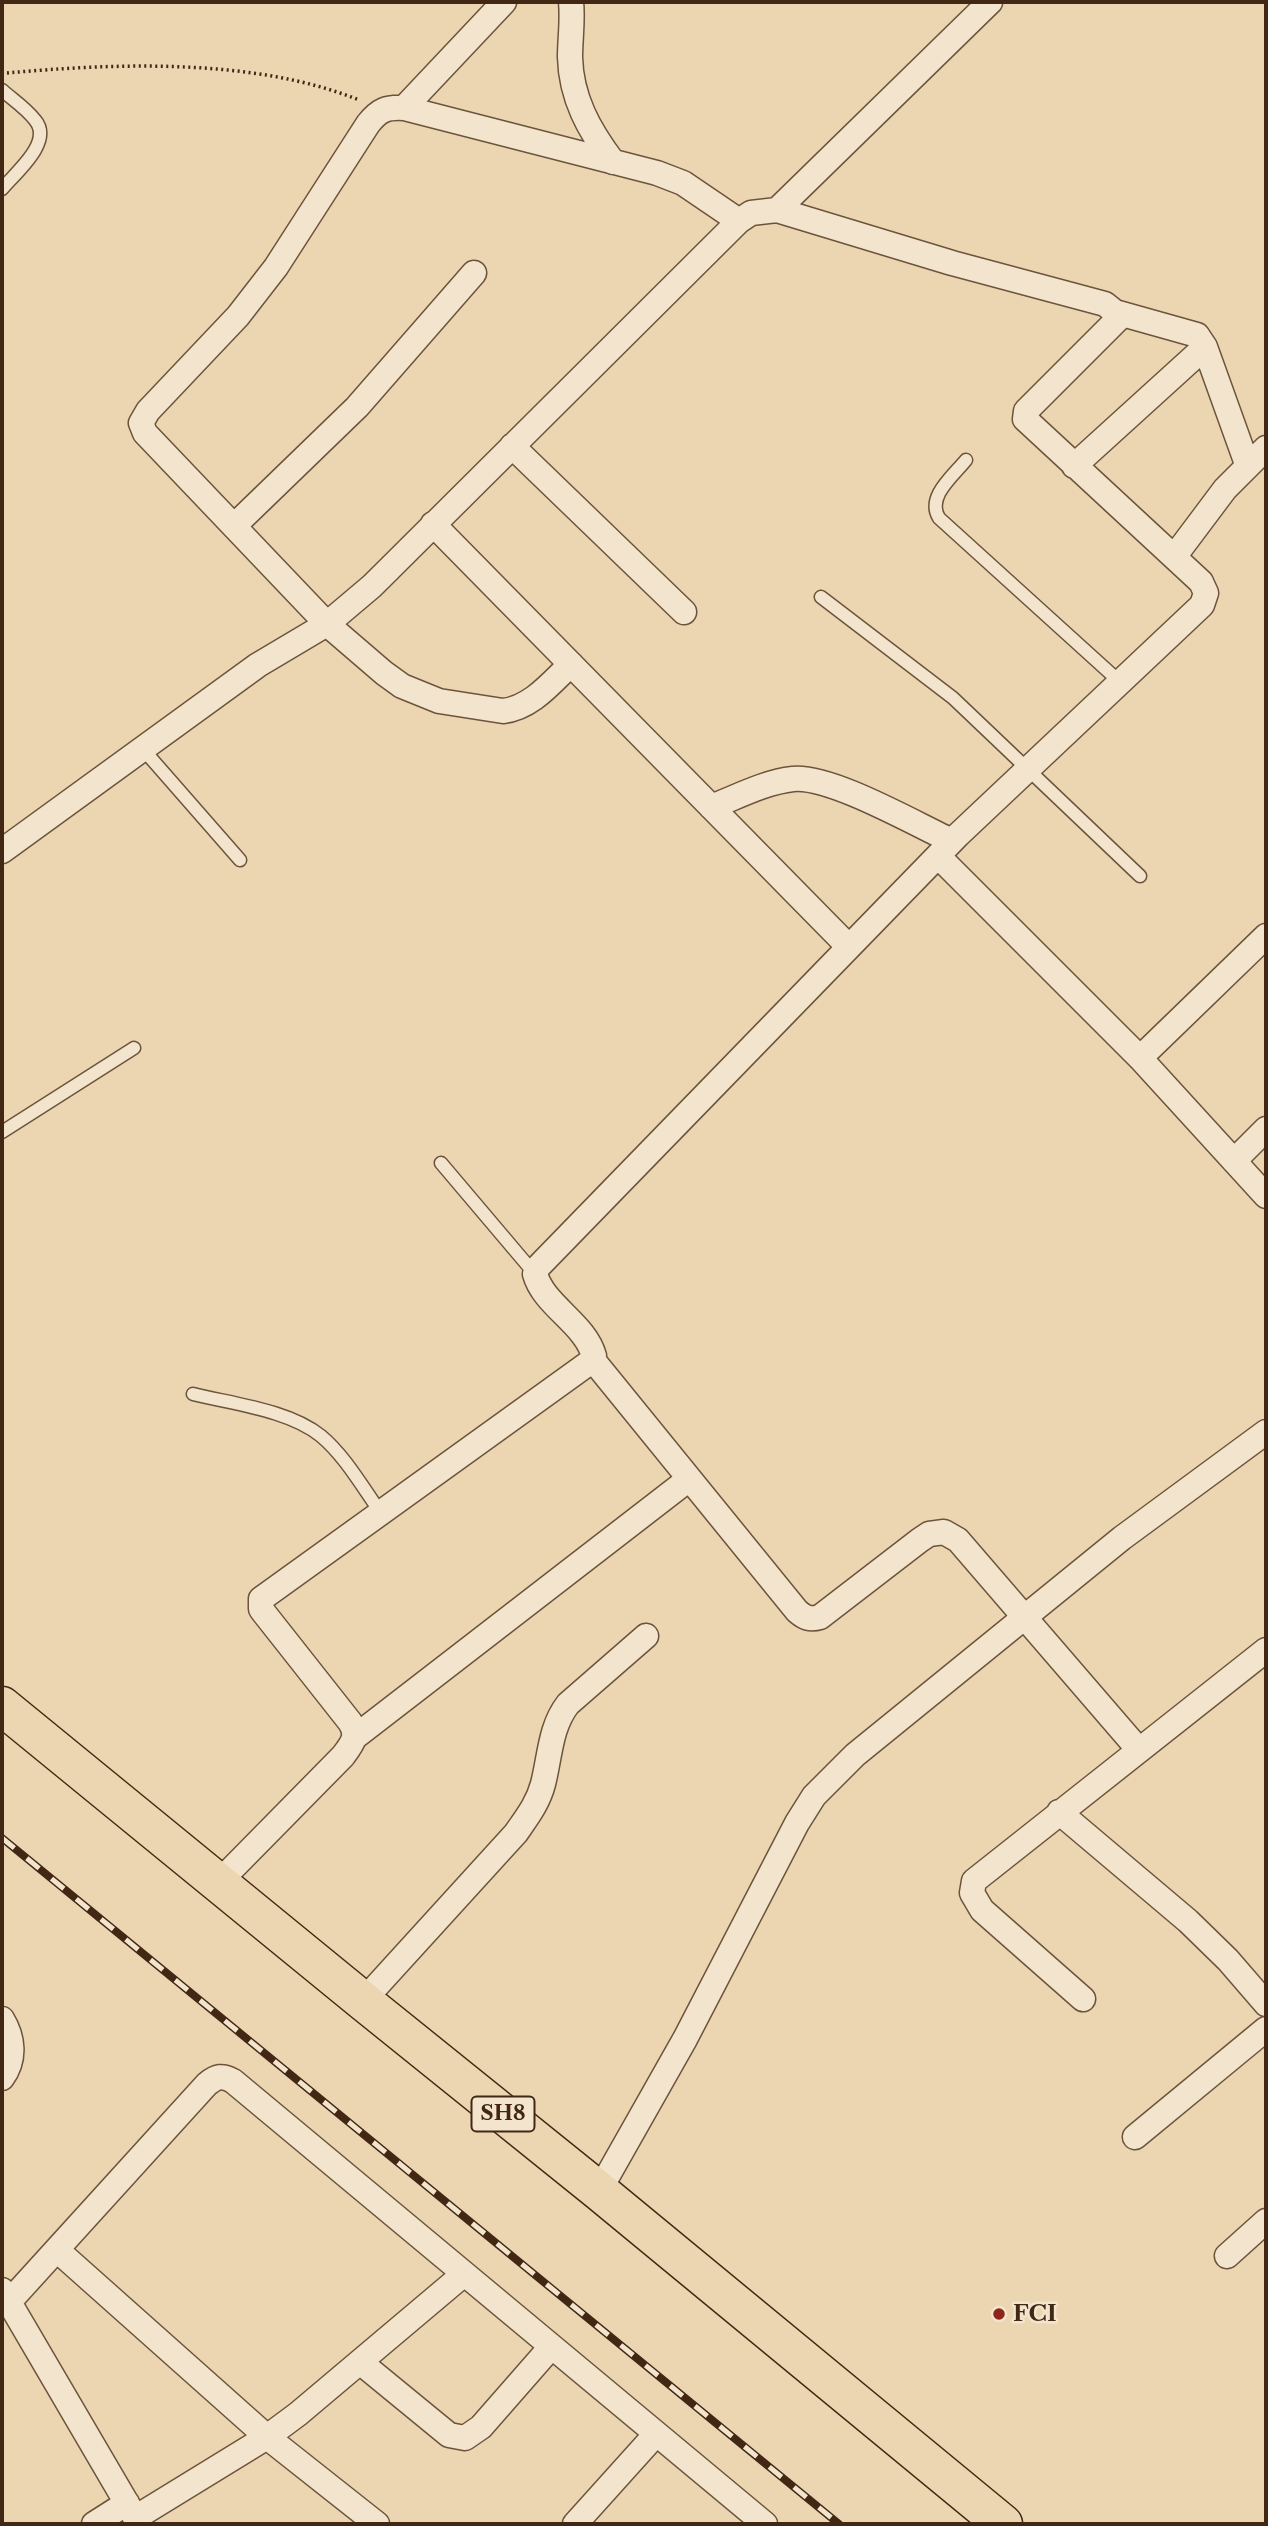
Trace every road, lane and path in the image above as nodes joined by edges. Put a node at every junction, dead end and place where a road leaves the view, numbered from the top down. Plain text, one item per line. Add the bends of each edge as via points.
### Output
1 (504, 2) edge
2 (571, 2) edge
3 (990, 2) edge
4 (2, 73) edge
5 (2, 90) edge
6 (393, 109) junction
7 (613, 162) junction
8 (2, 189) edge
9 (777, 210) junction
10 (739, 221) junction
11 (474, 273) dead end
12 (1115, 312) junction
13 (1205, 347) junction
14 (512, 446) junction
15 (1266, 448) edge
16 (966, 460) dead end
17 (1247, 464) junction
18 (1074, 466) junction
19 (433, 524) junction
20 (234, 526) junction
21 (1174, 558) junction
22 (821, 597) dead end
23 (684, 612) dead end
24 (327, 624) junction
25 (571, 664) junction
26 (1120, 682) junction
27 (142, 748) junction
28 (1027, 769) junction
29 (711, 807) junction
30 (945, 848) junction
31 (2, 850) edge
32 (240, 860) dead end
33 (1140, 876) dead end
34 (1266, 936) edge
35 (849, 947) junction
36 (134, 1048) dead end
37 (1140, 1058) junction
38 (1266, 1129) edge
39 (2, 1132) edge
40 (1234, 1161) junction
41 (441, 1163) dead end
42 (1266, 1196) edge
43 (535, 1274) junction
44 (593, 1360) junction
45 (193, 1394) dead end
46 (1266, 1432) edge
47 (689, 1479) junction
48 (381, 1513) junction
49 (1024, 1618) junction
50 (646, 1636) dead end
51 (1265, 1655) edge
52 (2, 1706) edge
53 (355, 1737) junction
54 (1139, 1750) junction
55 (1059, 1812) junction
56 (218, 1883) junction
57 (1083, 2000) dead end
58 (363, 2001) junction
59 (1266, 2004) edge
60 (2, 2019) edge
61 (1266, 2029) edge
62 (2, 2077) edge
63 (1135, 2137) dead end
64 (599, 2191) junction
65 (1266, 2221) edge
66 (57, 2250) junction
67 (1227, 2256) dead end
68 (464, 2274) junction
69 (5, 2296) edge
70 (551, 2347) junction
71 (360, 2362) junction
72 (656, 2434) junction
73 (267, 2437) junction
74 (134, 2515) edge
75 (759, 2522) edge
76 (94, 2524) edge
77 (377, 2524) edge
78 (575, 2524) edge
79 (1003, 2524) edge

1 - 6 street
2 - 7 street via 570,58 576,98
3 - 9 street
4 - 6 path via 81,66 220,71 291,79
5 - 8 lane via 35,119 40,136 38,145
6 - 7 street
6 - 20 street via 368,124 276,267 141,423 145,433
7 - 10 street via 683,183
9 - 10 street via 751,213
9 - 12 street via 1105,304
10 - 14 street
11 - 20 street via 357,407
12 - 13 street via 1192,332
12 - 18 street via 1112,325 1025,415 1028,424
13 - 17 street
13 - 18 street
14 - 19 street
14 - 23 street
15 - 17 street
16 - 26 lane via 937,496 934,503 939,518
17 - 21 street
18 - 21 street
19 - 24 street
19 - 25 street
20 - 24 street
21 - 26 street via 1201,582 1205,599
22 - 28 lane via 953,698
24 - 25 street via 402,685 439,701 513,710 536,697
24 - 27 street via 258,665
25 - 29 street
26 - 28 street
27 - 31 street
27 - 32 lane
28 - 30 street
28 - 33 lane
29 - 30 street via 776,783 810,779 837,787
29 - 35 street
30 - 35 street
30 - 37 street
34 - 37 street
35 - 43 street
36 - 39 lane
37 - 40 street
38 - 40 street
40 - 42 street
41 - 43 lane
43 - 44 street via 540,1287 588,1341
44 - 47 street
44 - 48 street
45 - 48 lane via 305,1425 336,1452
46 - 49 street via 1122,1538
47 - 49 street via 805,1618 820,1617 937,1531 958,1540
47 - 53 street
48 - 53 street via 267,1594 260,1604 350,1722
49 - 54 street
49 - 64 street via 855,1755 814,1796
50 - 58 street via 560,1714 536,1803 516,1833
51 - 54 street
52 - 56 main road, SH8
53 - 56 street via 343,1756
54 - 55 street
55 - 57 street via 980,1875 972,1893 982,1910
55 - 59 street via 1188,1921
56 - 58 main road, SH8
58 - 64 main road, SH8
60 - 62 street via 10,2032 12,2051
61 - 63 street
64 - 79 main road, SH8
65 - 67 street
66 - 68 street via 208,2084 224,2076
66 - 69 street
66 - 73 street
68 - 70 street
68 - 71 street
69 - 74 street
70 - 71 street via 481,2427 465,2438 449,2435
70 - 72 street
71 - 73 street
72 - 75 street
72 - 78 street
73 - 74 street
73 - 77 street
74 - 76 street

